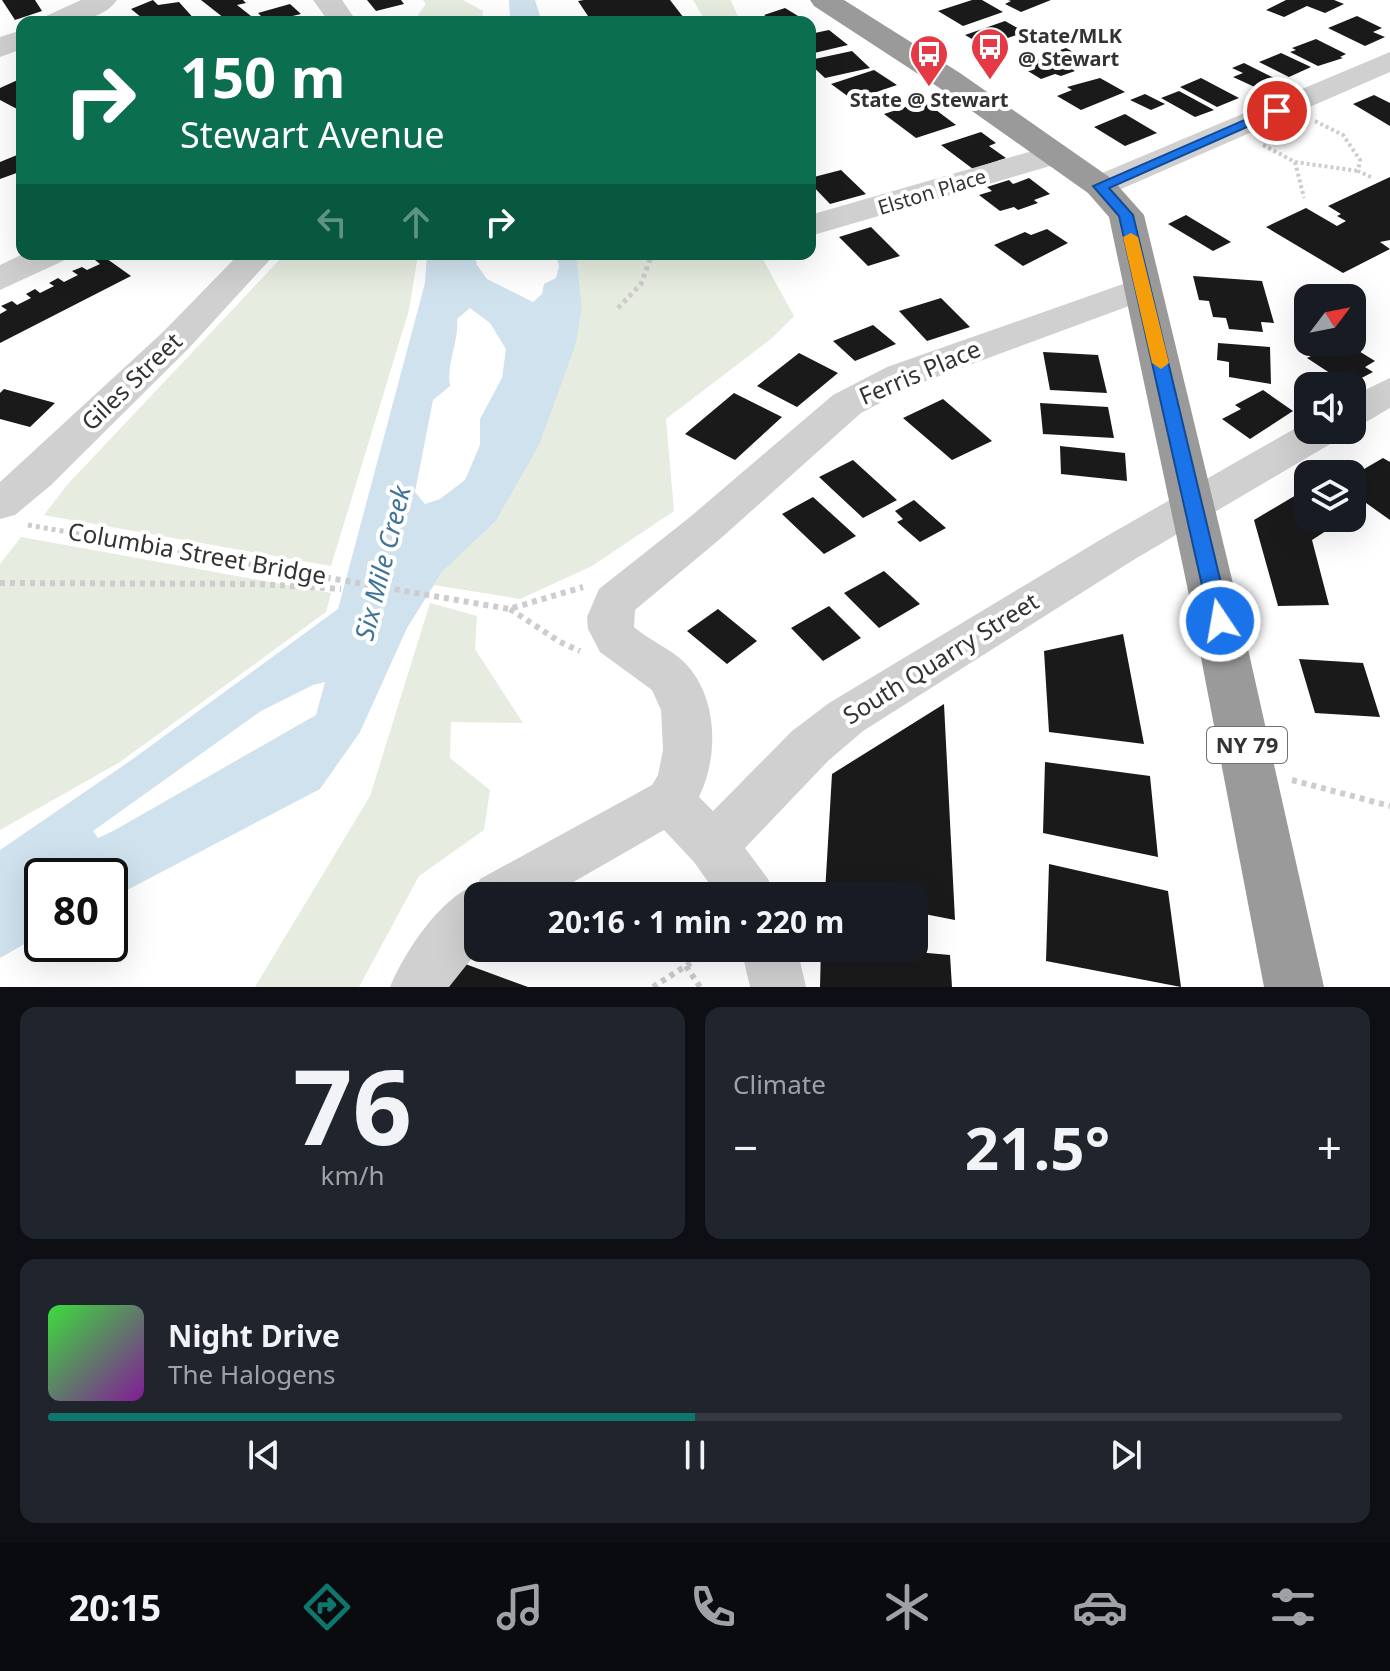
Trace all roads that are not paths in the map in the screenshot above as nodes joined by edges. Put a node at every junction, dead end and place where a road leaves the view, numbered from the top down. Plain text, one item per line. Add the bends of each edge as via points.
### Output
1 (103, 0) edge
2 (327, 0) edge
3 (824, 0) edge
4 (69, 16) edge
5 (341, 16) edge
6 (1390, 61) edge
7 (1053, 155) junction
8 (1100, 186) junction
9 (816, 224) edge
10 (39, 260) edge
11 (252, 260) edge
12 (0, 279) edge
13 (1143, 288) junction
14 (1390, 391) edge
15 (1366, 405) edge
16 (1299, 444) edge
17 (1195, 505) junction
18 (13, 514) edge
19 (670, 801) junction
20 (713, 846) junction
21 (524, 882) edge
22 (739, 882) edge
23 (464, 926) edge
24 (774, 962) edge
25 (418, 987) edge
26 (778, 987) edge
27 (1294, 987) edge

1 - 4 street
2 - 5 street
3 - 7 highway, NY 79
6 - 8 street
7 - 8 highway, NY 79
7 - 9 street, Elston Place
8 - 13 highway, NY 79 via 1126,215
10 - 12 street
11 - 18 street, Giles Street via 36,475
13 - 17 highway, NY 79
13 - 19 street, Ferris Place via 901,376 847,404 705,528 605,592 612,633 669,677 682,698 687,724 684,776
14 - 15 street
16 - 17 street, South Quarry Street
17 - 20 street, South Quarry Street via 846,717 810,746
17 - 27 highway, NY 79
19 - 20 street
19 - 21 street
20 - 22 street
23 - 25 street
24 - 26 street

